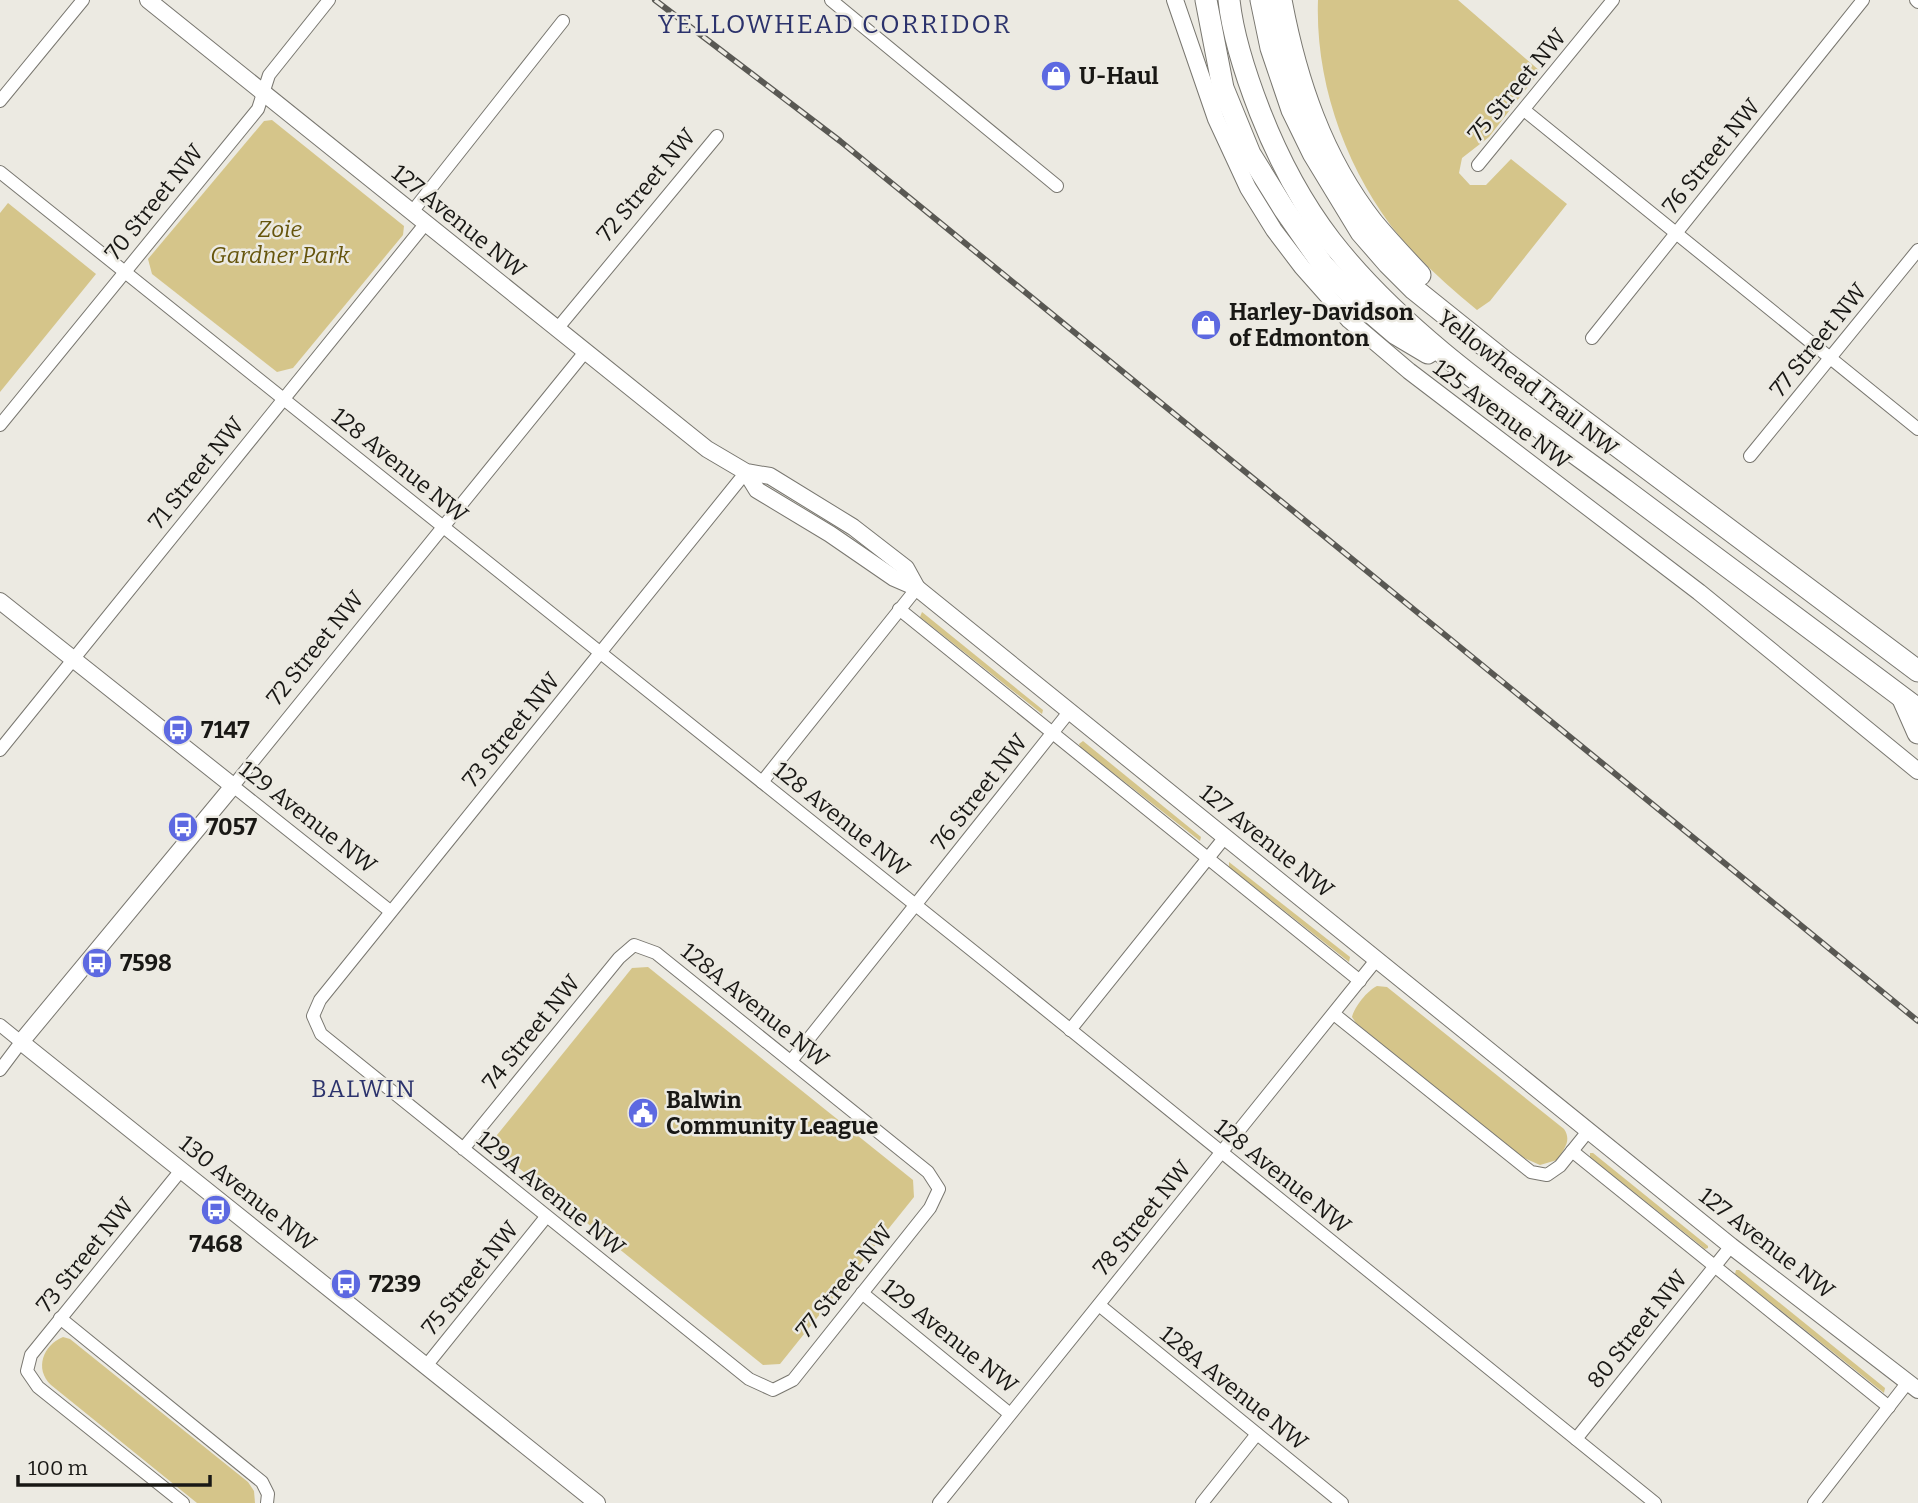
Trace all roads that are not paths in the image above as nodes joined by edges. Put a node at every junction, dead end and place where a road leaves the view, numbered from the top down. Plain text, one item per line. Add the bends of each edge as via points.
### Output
1 (83, 0) edge
2 (148, 0) edge
3 (329, 0) edge
4 (831, 0) edge
5 (1175, 0) edge
6 (1206, 0) edge
7 (1229, 0) edge
8 (1261, 0) edge
9 (1281, 0) edge
10 (1613, 0) edge
11 (1863, 0) edge
12 (563, 21) dead end
13 (263, 92) junction
14 (0, 101) edge
15 (1524, 110) junction
16 (717, 136) dead end
17 (1478, 164) dead end
18 (0, 172) edge
19 (1057, 186) dead end
20 (412, 212) junction
21 (426, 223) junction
22 (1676, 233) junction
23 (1918, 250) edge
24 (124, 272) junction
25 (557, 329) junction
26 (1592, 338) dead end
27 (585, 352) junction
28 (1830, 358) junction
29 (1504, 362) junction
30 (1486, 386) junction
31 (283, 399) junction
32 (0, 425) edge
33 (1918, 429) edge
34 (1750, 456) dead end
35 (746, 472) junction
36 (443, 527) junction
37 (1767, 558) junction
38 (916, 588) junction
39 (0, 601) edge
40 (899, 609) junction
41 (601, 653) junction
42 (1918, 656) edge
43 (74, 660) junction
44 (1918, 671) edge
45 (1910, 703) edge
46 (1069, 712) junction
47 (1053, 733) junction
48 (1918, 733) edge
49 (0, 750) edge
50 (1918, 771) edge
51 (762, 782) junction
52 (233, 786) junction
53 (1225, 837) junction
54 (1208, 858) junction
55 (916, 906) junction
56 (390, 911) junction
57 (634, 945) joint
58 (1377, 959) junction
59 (1360, 981) junction
60 (1334, 1014) junction
61 (313, 1016) joint
62 (0, 1025) edge
63 (1070, 1030) junction
64 (21, 1042) junction
65 (791, 1061) junction
66 (0, 1070) edge
67 (1589, 1130) junction
68 (463, 1149) junction
69 (1572, 1151) junction
70 (1222, 1153) junction
71 (182, 1169) junction
72 (939, 1189) joint
73 (546, 1217) junction
74 (1731, 1246) junction
75 (1715, 1266) junction
76 (862, 1293) junction
77 (1099, 1306) junction
78 (60, 1318) junction
79 (426, 1366) junction
80 (1913, 1386) edge
81 (773, 1391) joint
82 (1889, 1407) junction
83 (1010, 1415) junction
84 (1256, 1434) junction
85 (1576, 1439) junction
86 (183, 1503) edge
87 (267, 1503) edge
88 (597, 1503) edge
89 (939, 1503) edge
90 (1202, 1503) edge
91 (1342, 1503) edge
92 (1655, 1503) edge
93 (1814, 1503) edge

1 - 14 street
2 - 13 street, 127 Avenue NW
3 - 13 street, 70 Street NW via 269,75
4 - 19 street
5 - 50 street, 125 Avenue NW via 1216,119 1248,188 1295,258 1349,320 1699,592
6 - 30 highway via 1223,88 1250,154 1323,265 1396,334
7 - 30 highway, Yellowhead Trail NW via 1251,91 1272,143 1309,211 1359,275 1412,326
8 - 29 highway, Yellowhead Trail NW via 1270,48 1292,110 1362,232 1414,289
9 - 29 highway via 1314,121 1353,194 1373,223
10 - 15 street, 75 Street NW
11 - 22 street, 76 Street NW
12 - 20 street
13 - 20 street, 127 Avenue NW
13 - 24 street, 70 Street NW via 258,109
15 - 17 street, 75 Street NW
15 - 22 street
16 - 25 street, 72 Street NW
18 - 24 street, 128 Avenue NW
20 - 21 street, 127 Avenue NW
21 - 25 street, 127 Avenue NW
21 - 31 street, 71 Street NW
22 - 26 street, 76 Street NW
22 - 28 street
23 - 28 street, 77 Street NW
24 - 31 street, 128 Avenue NW
24 - 32 street, 70 Street NW
25 - 27 street, 127 Avenue NW
27 - 35 street, 127 Avenue NW via 708,449
27 - 36 street, 72 Street NW
28 - 33 street
28 - 34 street, 77 Street NW
29 - 37 highway, Yellowhead Trail NW
30 - 45 highway, Yellowhead Trail NW
31 - 36 street, 128 Avenue NW
31 - 43 street, 71 Street NW
35 - 38 street, 127 Avenue NW via 770,476 853,527 906,568
35 - 41 street, 73 Street NW
36 - 41 street, 128 Avenue NW
36 - 52 street, 72 Street NW
37 - 42 highway
37 - 44 highway, Yellowhead Trail NW
38 - 40 street
38 - 46 street, 127 Avenue NW
39 - 43 street, 129 Avenue NW
40 - 47 street
40 - 51 street
41 - 51 street, 128 Avenue NW
41 - 56 street, 73 Street NW
43 - 49 street, 71 Street NW
43 - 52 street, 129 Avenue NW
45 - 48 highway
46 - 47 street, 76 Street NW
46 - 53 street, 127 Avenue NW
47 - 54 street
47 - 55 street, 76 Street NW
51 - 55 street, 128 Avenue NW
52 - 56 street, 129 Avenue NW
52 - 64 street, 72 Street NW
53 - 54 street
53 - 58 street, 127 Avenue NW
54 - 59 street
54 - 63 street
55 - 63 street, 128 Avenue NW
55 - 65 street, 76 Street NW
56 - 61 street, 73 Street NW via 320,1000
57 - 65 street, 128A Avenue NW via 656,953
57 - 68 street, 74 Street NW
58 - 59 street, 78 Street NW
58 - 67 street, 127 Avenue NW
59 - 60 street, 78 Street NW
60 - 69 street via 1531,1172 1547,1175
60 - 70 street, 78 Street NW
61 - 68 street, 129A Avenue NW via 321,1034
62 - 64 street, 130 Avenue NW
63 - 70 street, 128 Avenue NW
64 - 66 street, 72 Street NW
64 - 71 street, 130 Avenue NW
65 - 72 street, 128A Avenue NW via 928,1172
67 - 69 street
67 - 74 street, 127 Avenue NW
68 - 73 street, 129A Avenue NW
69 - 75 street
70 - 77 street, 78 Street NW
70 - 85 street, 128 Avenue NW
71 - 78 street, 73 Street NW
71 - 79 street, 130 Avenue NW
72 - 76 street, 77 Street NW via 930,1208
73 - 79 street, 75 Street NW
73 - 81 street, 129A Avenue NW via 748,1379
74 - 75 street, 80 Street NW
74 - 80 street, 127 Avenue NW
75 - 82 street
75 - 85 street, 80 Street NW
76 - 81 street, 77 Street NW via 793,1380
76 - 83 street, 129 Avenue NW
77 - 83 street, 78 Street NW
77 - 84 street, 128A Avenue NW
78 - 86 street, 73 Street NW via 31,1355 27,1371 38,1387
78 - 87 street via 262,1482
79 - 88 street, 130 Avenue NW
80 - 82 street
82 - 93 street
83 - 89 street, 78 Street NW
84 - 90 street
84 - 91 street, 128A Avenue NW
85 - 92 street, 128 Avenue NW

